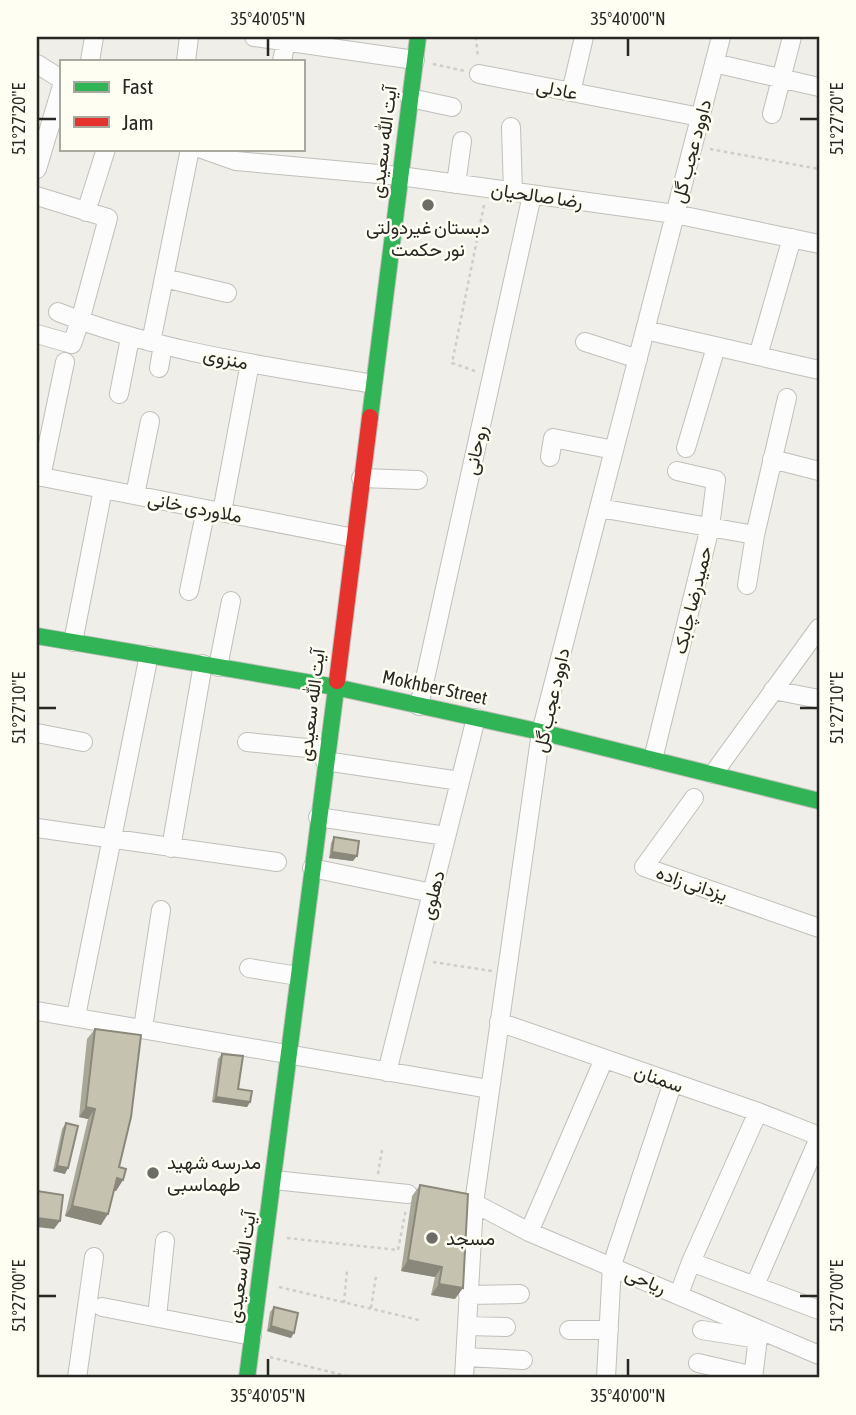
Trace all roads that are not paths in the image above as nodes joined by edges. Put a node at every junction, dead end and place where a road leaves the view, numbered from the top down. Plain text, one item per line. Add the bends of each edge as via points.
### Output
1 (94, 37) edge
2 (189, 37) edge
3 (254, 37) edge
4 (418, 37) edge
5 (584, 37) edge
6 (721, 37) edge
7 (792, 37) edge
8 (281, 39) edge
9 (90, 60) edge
10 (186, 60) edge
11 (282, 60) edge
12 (415, 61) junction
13 (714, 63) junction
14 (37, 64) edge
15 (480, 74) road end
16 (60, 78) edge
17 (782, 78) junction
18 (819, 87) edge
19 (60, 92) edge
20 (571, 92) junction
21 (410, 98) junction
22 (452, 107) dead end
23 (772, 114) dead end
24 (700, 117) junction
25 (511, 127) dead end
26 (462, 141) dead end
27 (106, 150) edge
28 (190, 150) edge
29 (205, 150) edge
30 (263, 156) edge
31 (37, 169) edge
32 (400, 176) junction
33 (456, 184) junction
34 (513, 192) junction
35 (37, 195) edge
36 (532, 195) junction
37 (86, 212) junction
38 (675, 214) junction
39 (792, 238) junction
40 (819, 244) edge
41 (164, 278) junction
42 (227, 293) dead end
43 (58, 312) dead end
44 (80, 321) junction
45 (645, 330) junction
46 (37, 334) edge
47 (130, 338) junction
48 (585, 342) dead end
49 (157, 343) junction
50 (716, 347) junction
51 (758, 356) junction
52 (638, 359) junction
53 (65, 362) dead end
54 (250, 363) junction
55 (159, 368) dead end
56 (819, 370) edge
57 (373, 384) junction
58 (118, 394) dead end
59 (787, 398) dead end
60 (45, 421) edge
61 (150, 421) dead end
62 (686, 448) dead end
63 (614, 450) junction
64 (550, 457) dead end
65 (772, 459) junction
66 (677, 471) dead end
67 (819, 471) edge
68 (39, 477) edge
69 (361, 478) junction
70 (418, 480) dead end
71 (103, 489) junction
72 (135, 495) junction
73 (599, 508) junction
74 (214, 511) junction
75 (710, 527) junction
76 (755, 535) junction
77 (354, 538) junction
78 (747, 585) dead end
79 (189, 591) dead end
80 (231, 601) dead end
81 (819, 628) edge
82 (37, 636) edge
83 (73, 642) junction
84 (812, 649) edge
85 (149, 655) junction
86 (211, 666) junction
87 (335, 687) junction
88 (773, 690) junction
89 (819, 699) edge
90 (419, 706) junction
91 (476, 718) junction
92 (541, 732) junction
93 (37, 733) edge
94 (83, 742) dead end
95 (247, 742) dead end
96 (326, 755) junction
97 (653, 759) junction
98 (713, 774) junction
99 (460, 781) junction
100 (694, 798) dead end
101 (819, 801) edge
102 (318, 817) junction
103 (37, 828) edge
104 (446, 836) junction
105 (112, 839) junction
106 (171, 848) junction
107 (277, 862) dead end
108 (312, 868) junction
109 (432, 893) junction
110 (161, 910) dead end
111 (819, 928) edge
112 (249, 968) dead end
113 (298, 976) junction
114 (37, 1011) edge
115 (76, 1016) junction
116 (499, 1022) junction
117 (144, 1028) junction
118 (288, 1055) junction
119 (604, 1059) junction
120 (387, 1072) junction
121 (673, 1083) junction
122 (489, 1090) junction
123 (758, 1111) junction
124 (819, 1137) edge
125 (274, 1180) junction
126 (408, 1194) road end
127 (474, 1203) junction
128 (529, 1232) junction
129 (165, 1241) dead end
130 (94, 1258) dead end
131 (691, 1262) junction
132 (612, 1265) junction
133 (755, 1285) junction
134 (520, 1294) dead end
135 (679, 1294) junction
136 (468, 1295) junction
137 (102, 1307) dead end
138 (819, 1310) edge
139 (157, 1317) junction
140 (467, 1326) junction
141 (506, 1327) dead end
142 (569, 1330) dead end
143 (609, 1330) junction
144 (702, 1330) dead end
145 (758, 1334) junction
146 (251, 1344) junction
147 (819, 1355) edge
148 (465, 1357) junction
149 (523, 1360) dead end
150 (698, 1363) dead end
151 (753, 1377) edge
152 (77, 1378) edge
153 (247, 1378) edge
154 (464, 1378) edge
155 (606, 1378) edge

1 - 9 street
2 - 10 street
3 - 8 street
4 - 12 main road, آیت الله سعیدی
5 - 20 street
6 - 13 street, داوود عجب گل
7 - 17 street
8 - 11 street
8 - 12 street
12 - 21 main road, آیت الله سعیدی
13 - 17 street
13 - 24 street, داوود عجب گل
14 - 16 street
15 - 20 street, عادلی
17 - 18 street
17 - 23 street
19 - 31 street
20 - 24 street, عادلی
21 - 22 street
21 - 32 main road, آیت الله سعیدی
24 - 38 street, داوود عجب گل
25 - 34 street
26 - 33 street
27 - 37 street
28 - 41 street
29 - 30 street, رضا صالحیان via 236,161
30 - 32 street, رضا صالحیان
32 - 33 street, رضا صالحیان
32 - 57 main road, آیت الله سعیدی
33 - 34 street, رضا صالحیان
34 - 36 street, رضا صالحیان
35 - 37 street
36 - 38 street, رضا صالحیان
36 - 90 street, روحانی
37 - 44 street via 108,218
38 - 39 street, رضا صالحیان
38 - 45 street, داوود عجب گل
39 - 40 street, رضا صالحیان
39 - 51 street
41 - 42 street
41 - 49 street
43 - 44 street, منزوی
44 - 46 street via 72,344
44 - 47 street, منزوی
45 - 50 street
45 - 52 street, داوود عجب گل
47 - 49 street, منزوی
47 - 58 street
48 - 52 street
49 - 54 street, منزوی
49 - 55 street
50 - 51 street
50 - 62 street
51 - 56 street
52 - 63 street, داوود عجب گل
53 - 60 street
54 - 57 street, منزوی
54 - 74 street
57 - 69 main road, آیت الله سعیدی
59 - 65 street
60 - 68 street
61 - 72 street
63 - 64 street via 553,438
63 - 73 street, داوود عجب گل
65 - 67 street
65 - 76 street
66 - 75 street, حمیدرضا چابک via 716,480
68 - 71 street, ملاوردی خانی
69 - 70 street
69 - 77 main road, آیت الله سعیدی
71 - 72 street, ملاوردی خانی
71 - 83 street
72 - 74 street, ملاوردی خانی
73 - 75 street
73 - 92 street, داوود عجب گل
74 - 77 street, ملاوردی خانی
74 - 79 street
75 - 76 street
75 - 97 street, حمیدرضا چابک
76 - 78 street
77 - 87 main road, آیت الله سعیدی
80 - 86 street
81 - 84 street
82 - 83 main road, Mokhber Street
83 - 85 main road, Mokhber Street
84 - 88 street
85 - 86 main road, Mokhber Street
85 - 105 street
86 - 87 main road, Mokhber Street
86 - 106 street
87 - 90 main road, Mokhber Street
87 - 96 main road, آیت الله سعیدی
88 - 89 street
88 - 98 street
90 - 91 main road, Mokhber Street
91 - 92 main road, Mokhber Street
91 - 99 street, دهلوی
92 - 97 main road, Mokhber Street
92 - 116 street, داوود عجب گل
93 - 94 street
95 - 96 street
96 - 99 street
96 - 102 main road, آیت الله سعیدی
97 - 98 main road, Mokhber Street
98 - 101 main road, Mokhber Street
99 - 104 street, دهلوی
100 - 111 street, یزدانی زاده via 644,867
102 - 104 street
102 - 108 main road, آیت الله سعیدی
103 - 105 street
104 - 109 street, دهلوی
105 - 106 street
105 - 115 street
106 - 107 street
108 - 109 street
108 - 113 main road, آیت الله سعیدی
109 - 120 street, دهلوی
110 - 117 street
112 - 113 street
113 - 118 main road, آیت الله سعیدی
114 - 115 street
115 - 117 street
116 - 119 street, سمنان
116 - 122 street, داوود عجب گل
117 - 118 street
118 - 120 street
118 - 125 main road, آیت الله سعیدی
119 - 121 street, سمنان
119 - 128 street
120 - 122 street
121 - 123 street, سمنان
121 - 132 street
122 - 127 street, داوود عجب گل
123 - 124 street, سمنان
123 - 131 street
124 - 133 street
125 - 126 street
125 - 146 main road, آیت الله سعیدی
127 - 128 street, ریاحی
127 - 136 street, داوود عجب گل
128 - 132 street, ریاحی
129 - 139 street
130 - 152 street
131 - 133 street
131 - 135 street
132 - 135 street, ریاحی
132 - 143 street
133 - 138 street
134 - 136 street
135 - 145 street, ریاحی
136 - 140 street, داوود عجب گل
137 - 139 street
139 - 146 street
140 - 141 street
140 - 148 street, داوود عجب گل
142 - 143 street
143 - 155 street
144 - 145 street
145 - 147 street, ریاحی
145 - 151 street
146 - 153 main road, آیت الله سعیدی
148 - 149 street
148 - 154 street, داوود عجب گل
150 - 151 street

